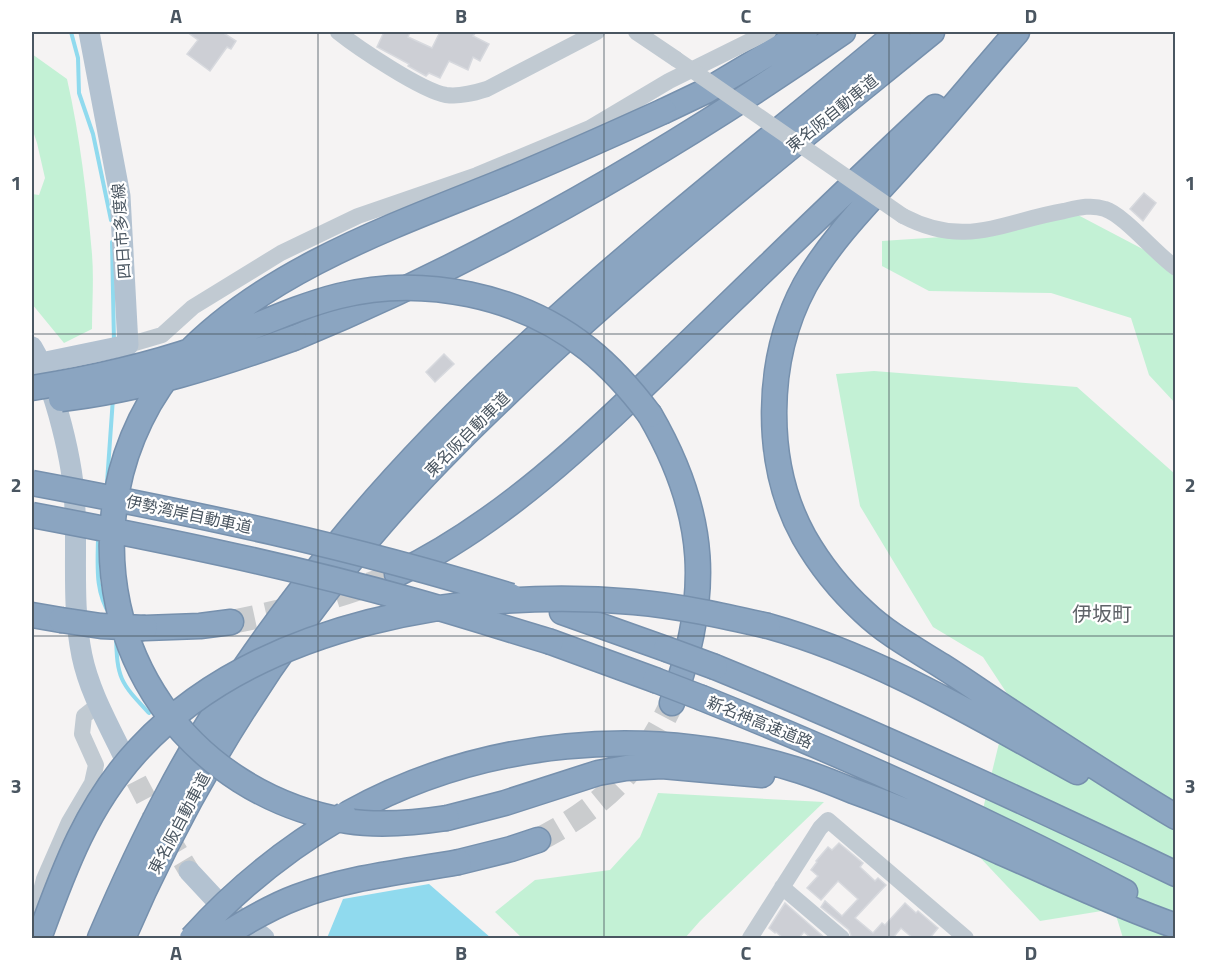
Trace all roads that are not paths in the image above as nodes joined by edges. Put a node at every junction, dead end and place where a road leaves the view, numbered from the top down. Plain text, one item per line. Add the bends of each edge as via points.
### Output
1 (89, 32) edge
2 (338, 32) edge
3 (597, 32) edge
4 (636, 32) edge
5 (768, 32) edge
6 (805, 32) edge
7 (843, 32) edge
8 (898, 32) edge
9 (932, 32) edge
10 (1017, 32) edge
11 (1176, 268) edge
12 (128, 345) junction
13 (36, 355) edge
14 (32, 388) edge
15 (32, 403) edge
16 (32, 483) edge
17 (32, 515) edge
18 (346, 550) joint
19 (395, 575) tunnel mouth
20 (324, 578) joint
21 (32, 615) edge
22 (231, 622) tunnel mouth
23 (672, 703) tunnel mouth
24 (98, 705) junction
25 (122, 753) tunnel mouth
26 (861, 794) junction
27 (1176, 817) edge
28 (1176, 827) edge
29 (538, 840) tunnel mouth
30 (189, 871) tunnel mouth
31 (1176, 874) edge
32 (782, 887) junction
33 (1176, 917) edge
34 (32, 926) edge
35 (1176, 926) edge
36 (39, 939) edge
37 (100, 939) edge
38 (123, 939) edge
39 (192, 939) edge
40 (220, 939) edge
41 (264, 939) edge
42 (750, 939) edge
43 (842, 939) edge
44 (966, 939) edge

1 - 12 main road, 四日市多度線 via 120,196
2 - 3 street via 395,70 445,95 487,89
4 - 11 street, bridge via 903,216 933,230 971,233 1060,211 1102,208
5 - 12 street via 669,81 590,129 477,175 358,216 281,253 193,307 162,335
6 - 26 highway, bridge via 706,91 566,156 380,232 245,305 182,359 142,418 120,474 111,541 113,571 126,636 153,693 204,755 258,791 285,803 347,821 405,823 447,818 598,773 635,767 754,773
7 - 15 highway, bridge via 688,134 521,231 385,299 247,355 116,390
8 - 37 highway, 東名阪自動車道 via 576,301 428,444 341,540 217,710 168,792
9 - 38 highway, 東名阪自動車道 via 594,313 432,468 361,548 299,627 238,716 187,804
10 - 19 highway via 544,477 470,533
10 - 27 highway via 848,225 805,286 781,346 776,378 779,460 792,511 803,535 830,576 865,613 1115,781
12 - 13 main road
13 - 24 main road via 60,417 68,460 75,507 76,598 82,656
14 - 23 highway, bridge via 155,362 309,305 342,295 390,288 442,290 499,302 546,322 604,362 650,415 675,463 692,514 698,594 695,623
16 - 18 highway, 伊勢湾岸自動車道, bridge via 254,527
17 - 20 highway, 伊勢湾岸自動車道, bridge via 135,534
18 - 31 highway, 新名神高速道路, bridge via 448,576 562,612 715,667 970,777
20 - 33 highway, 新名神高速道路, bridge via 551,642 702,698 919,789
21 - 22 highway, bridge via 100,626 145,628
24 - 25 main road
24 - 34 street via 84,716 82,734 96,765 92,783 69,822 44,879
26 - 35 highway
26 - 39 highway, bridge via 794,769 728,753 657,744 536,750 463,766 394,790 319,829 241,888
28 - 36 highway, bridge via 894,674 768,626 635,602 553,599 468,604 385,619 308,641 226,678 194,700 139,748 97,805 79,835
29 - 40 highway, bridge via 459,862 361,879 297,896
30 - 41 main road via 216,900
32 - 42 street
32 - 43 street
32 - 44 street via 828,820

